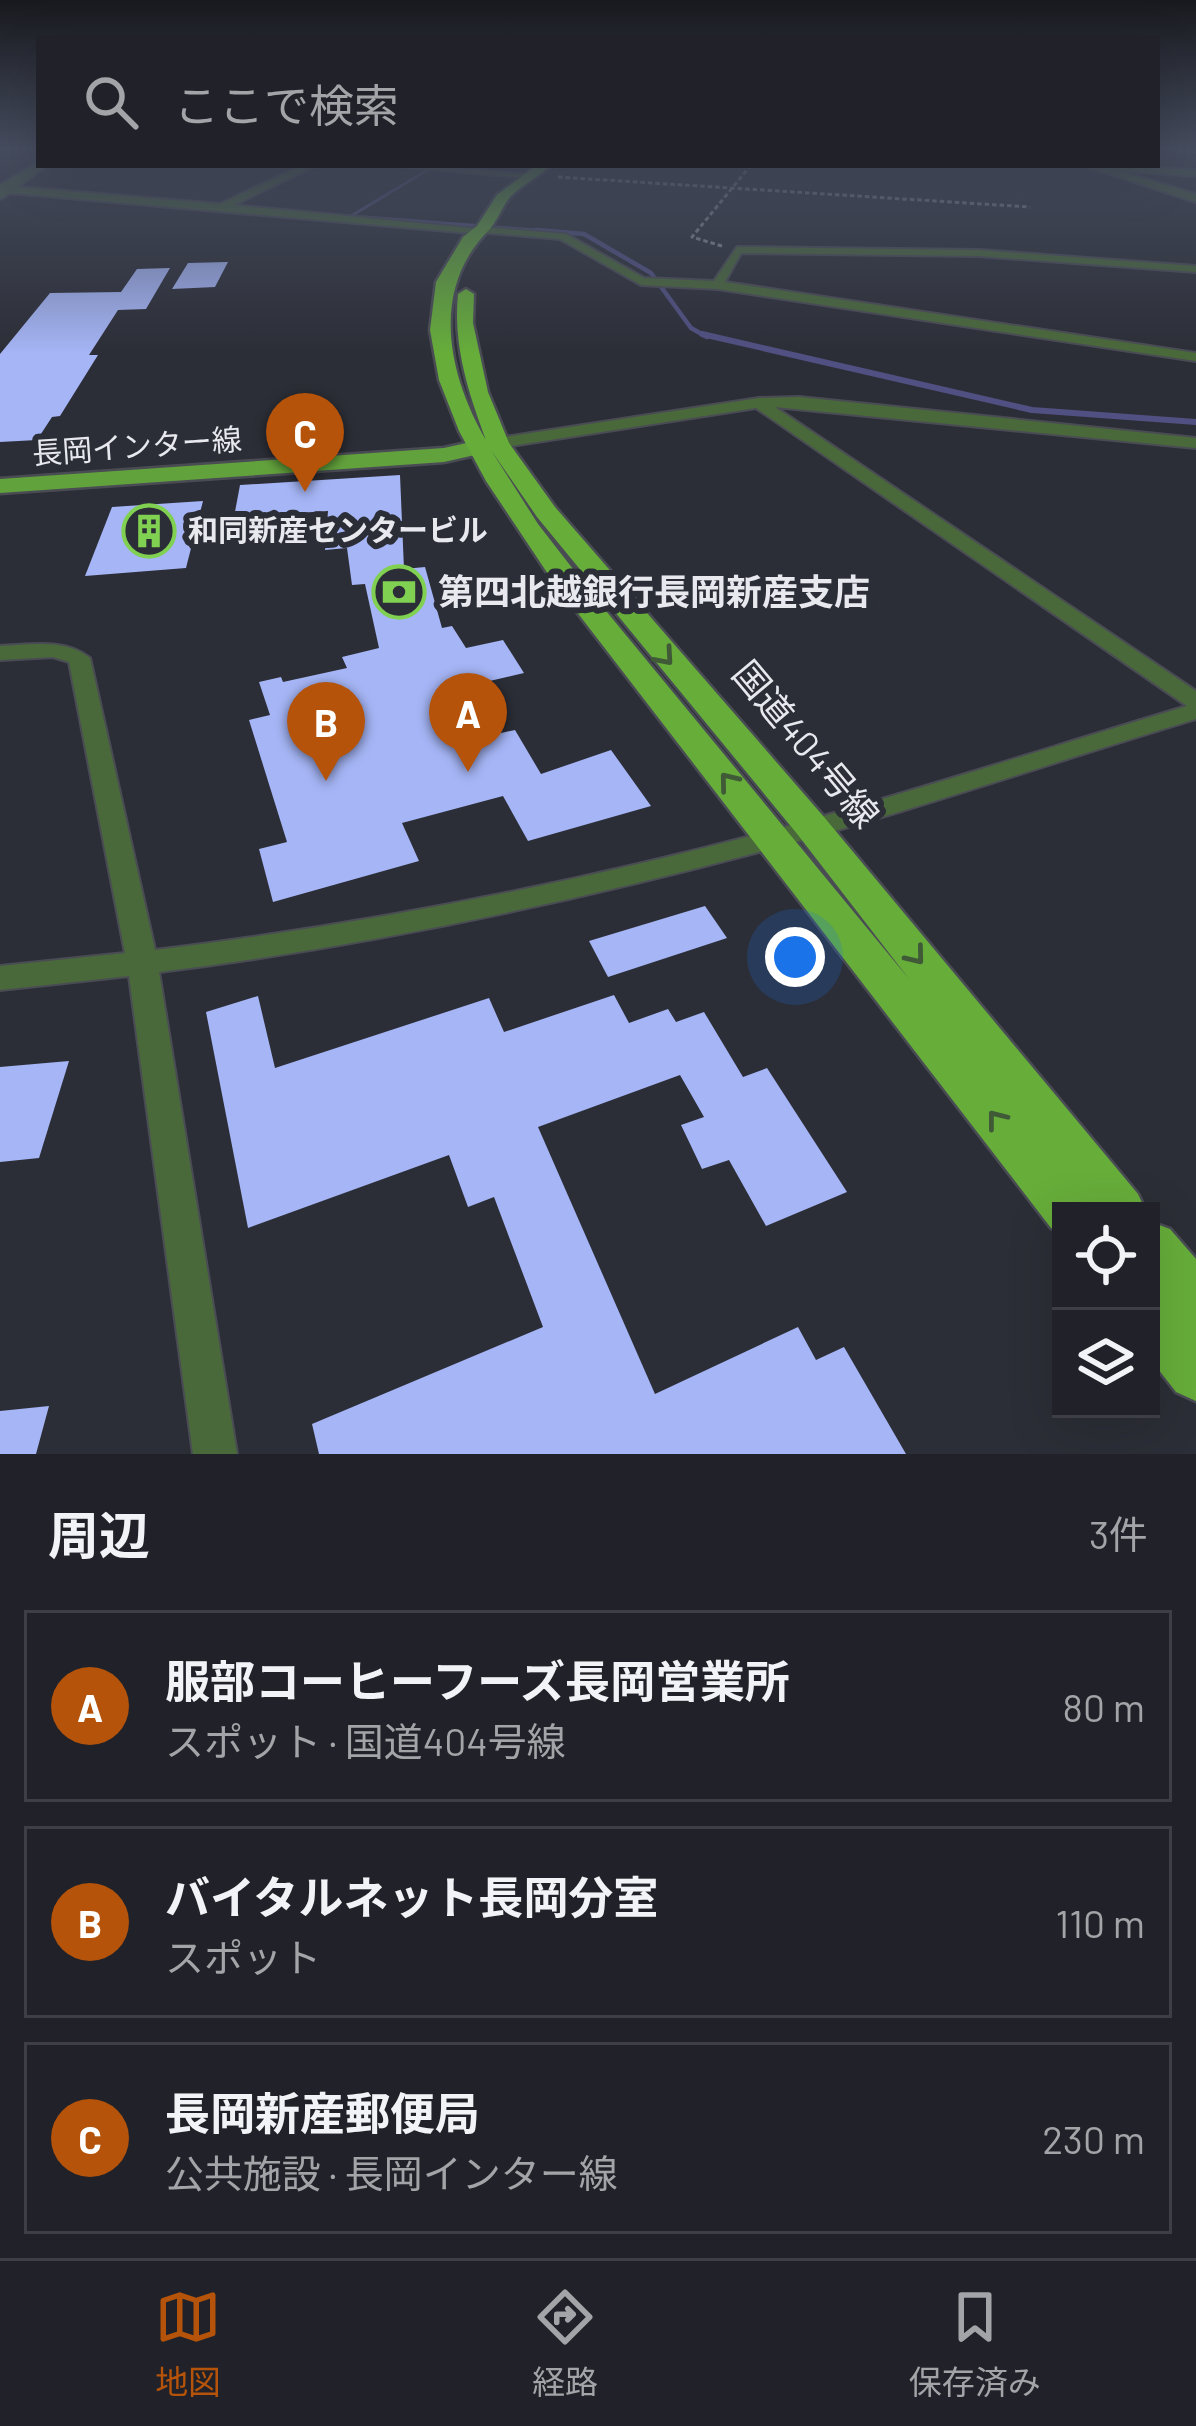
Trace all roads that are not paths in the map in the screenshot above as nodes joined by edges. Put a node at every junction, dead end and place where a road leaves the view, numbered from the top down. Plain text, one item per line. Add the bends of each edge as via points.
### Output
1 (349, 218) edge
2 (490, 218) edge
3 (482, 230) junction
4 (1196, 254) edge
5 (1196, 266) edge
6 (718, 285) junction
7 (1196, 357) edge
8 (759, 404) junction
9 (1196, 443) edge
10 (483, 445) junction
11 (0, 475) edge
12 (0, 486) edge
13 (0, 653) edge
14 (1196, 702) edge
15 (1196, 711) edge
16 (811, 826) junction
17 (773, 836) junction
18 (143, 965) junction
19 (0, 978) edge
20 (1062, 1202) edge
21 (1113, 1202) edge
22 (1160, 1257) edge
23 (1196, 1299) edge
24 (1160, 1326) edge
25 (1196, 1372) edge
26 (215, 1454) edge

1 - 3 street
2 - 3 highway
3 - 6 street via 562,236 641,280
3 - 10 highway, 国道404号線 via 464,323
4 - 5 street
5 - 6 street via 737,250
6 - 7 street
8 - 9 street
8 - 10 street
8 - 14 street
10 - 11 main road, 長岡インター線
10 - 12 main road, 長岡インター線
10 -> 16 highway, 国道404号線
17 -> 10 highway, 国道404号線 via 519,516
13 - 18 street via 55,650 79,658
15 - 16 street
16 - 17 street
16 -> 21 highway, 国道404号線
17 - 18 street via 412,918
20 -> 17 highway, 国道404号線
18 - 19 street
18 - 26 street
22 - 23 highway
24 - 25 highway

